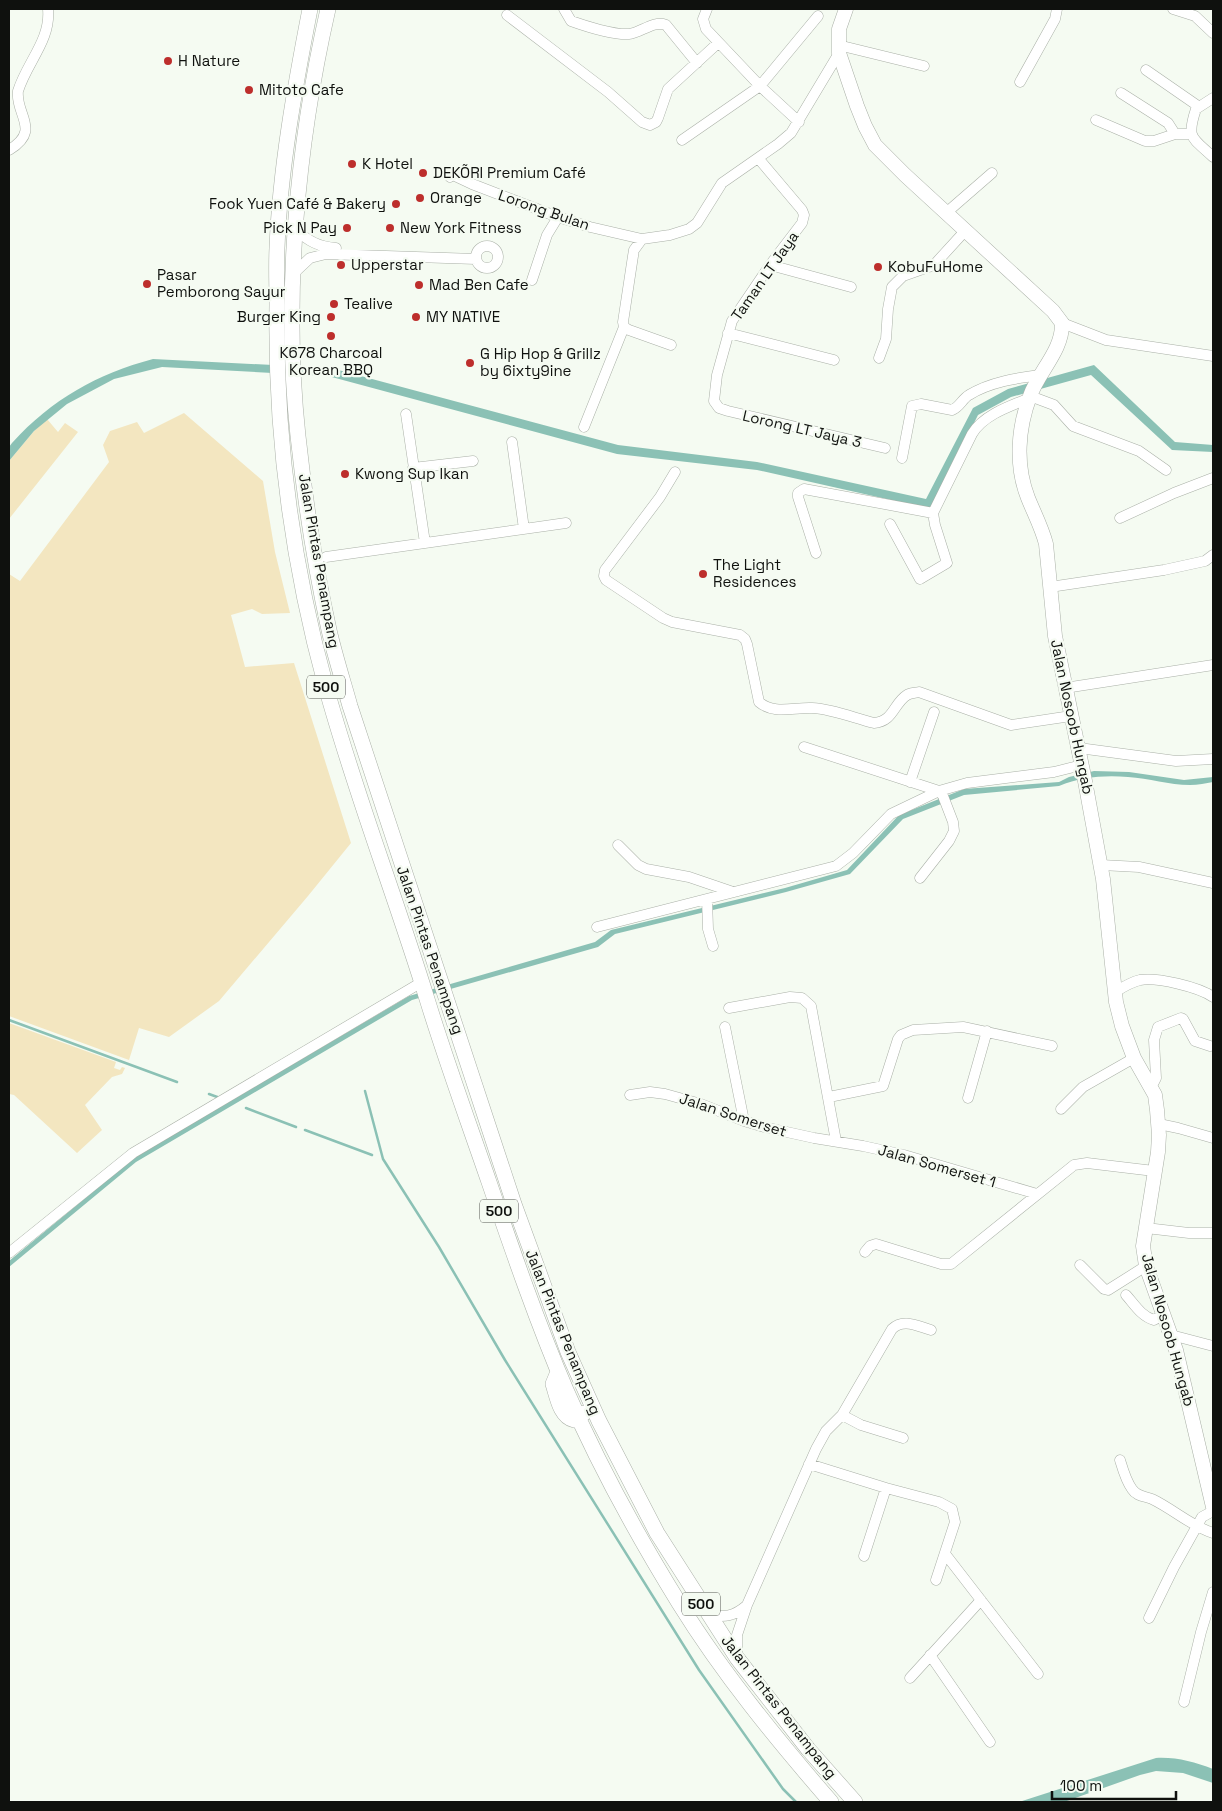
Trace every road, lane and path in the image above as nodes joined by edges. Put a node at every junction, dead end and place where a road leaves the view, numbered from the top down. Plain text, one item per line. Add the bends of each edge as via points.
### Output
1 (48, 9) edge
2 (310, 9) edge
3 (328, 9) edge
4 (564, 9) edge
5 (707, 9) edge
6 (846, 9) edge
7 (1057, 9) edge
8 (1173, 9) edge
9 (507, 15) dead end
10 (818, 16) dead end
11 (1213, 33) edge
12 (718, 42) junction
13 (839, 49) junction
14 (697, 64) junction
15 (924, 66) dead end
16 (1146, 70) dead end
17 (1020, 82) dead end
18 (760, 86) junction
19 (1121, 92) dead end
20 (1213, 98) edge
21 (1198, 106) junction
22 (1096, 120) dead end
23 (799, 122) junction
24 (1175, 134) junction
25 (1191, 134) junction
26 (682, 140) dead end
27 (9, 150) edge
28 (1213, 157) edge
29 (758, 158) junction
30 (992, 173) dead end
31 (450, 177) dead end
32 (946, 212) junction
33 (558, 217) junction
34 (295, 229) junction
35 (965, 231) junction
36 (642, 239) junction
37 (770, 265) junction
38 (294, 273) junction
39 (532, 280) dead end
40 (851, 287) dead end
41 (1062, 323) junction
42 (624, 327) junction
43 (728, 333) junction
44 (671, 345) dead end
45 (1213, 356) edge
46 (880, 358) dead end
47 (834, 360) dead end
48 (1039, 378) junction
49 (1030, 396) junction
50 (719, 408) joint
51 (406, 414) dead end
52 (584, 427) dead end
53 (512, 442) dead end
54 (885, 448) dead end
55 (902, 458) dead end
56 (473, 461) dead end
57 (413, 468) junction
58 (1166, 470) dead end
59 (675, 472) dead end
60 (1213, 478) edge
61 (308, 511) junction
62 (934, 513) junction
63 (1120, 518) dead end
64 (566, 523) dead end
65 (890, 524) dead end
66 (524, 530) junction
67 (425, 543) junction
68 (816, 553) dead end
69 (326, 556) junction
70 (1213, 556) edge
71 (320, 583) junction
72 (1050, 587) junction
73 (1213, 665) edge
74 (1065, 688) junction
75 (934, 712) dead end
76 (1071, 716) junction
77 (804, 747) dead end
78 (1079, 748) junction
79 (1213, 759) edge
80 (1083, 772) junction
81 (910, 782) junction
82 (943, 798) junction
83 (618, 845) dead end
84 (1101, 865) junction
85 (920, 878) dead end
86 (1213, 883) edge
87 (734, 892) junction
88 (707, 899) junction
89 (597, 927) dead end
90 (713, 946) dead end
91 (422, 982) junction
92 (1115, 992) junction
93 (1213, 997) edge
94 (729, 1008) dead end
95 (725, 1027) dead end
96 (987, 1031) junction
97 (1052, 1046) dead end
98 (1210, 1046) dead end
99 (1134, 1058) junction
100 (1149, 1085) junction
101 (630, 1095) dead end
102 (829, 1097) junction
103 (968, 1098) dead end
104 (1061, 1109) dead end
105 (744, 1121) junction
106 (1159, 1124) junction
107 (1213, 1138) edge
108 (836, 1141) junction
109 (1154, 1171) junction
110 (1037, 1194) junction
111 (1146, 1228) junction
112 (1213, 1233) edge
113 (9, 1252) edge
114 (865, 1252) dead end
115 (1080, 1265) dead end
116 (1146, 1266) junction
117 (1126, 1295) dead end
118 (1164, 1315) junction
119 (931, 1330) dead end
120 (1171, 1335) junction
121 (1213, 1346) edge
122 (581, 1382) junction
123 (842, 1414) junction
124 (579, 1418) junction
125 (903, 1438) dead end
126 (1120, 1460) dead end
127 (809, 1464) junction
128 (886, 1488) junction
129 (1213, 1507) edge
130 (1213, 1512) edge
131 (1197, 1526) junction
132 (1213, 1533) edge
133 (946, 1555) junction
134 (864, 1556) dead end
135 (682, 1573) junction
136 (936, 1580) dead end
137 (1213, 1592) edge
138 (981, 1600) junction
139 (747, 1605) junction
140 (708, 1615) junction
141 (1149, 1618) dead end
142 (697, 1630) junction
143 (930, 1655) junction
144 (737, 1658) junction
145 (1038, 1674) dead end
146 (910, 1678) dead end
147 (1184, 1702) dead end
148 (990, 1742) dead end
149 (831, 1802) edge
150 (855, 1802) edge

1 - 27 street via 44,38 18,91 17,98 25,120 24,132 19,143
2 - 91 main road, Jalan Pintas Penampang / 500 via 288,137 278,236 277,360 284,462 300,573 326,686 367,821
3 - 34 main road, Jalan Pintas Penampang / 500 via 303,151
4 - 14 street via 571,21 619,34 635,33 658,23 666,25
5 - 12 street via 704,24
6 - 13 main road via 839,30
7 - 17 street via 1055,19
8 - 11 street via 1195,16
9 - 14 street via 646,124 656,122 668,89
10 - 18 street
12 - 14 street
12 - 18 street
13 - 15 street
13 - 23 street, Lorong Bulan
13 - 32 main road via 857,106 875,145
16 - 21 street
18 - 23 street
18 - 26 street
19 - 24 street via 1168,123
20 - 21 street
21 - 25 street
22 - 24 street via 1145,141
23 - 29 street, Lorong Bulan via 786,137
24 - 25 street
25 - 28 street
29 - 36 street, Lorong Bulan via 722,183 694,227
29 - 37 street, Taman LT Jaya via 804,215 802,224
30 - 32 street
31 - 33 street, Lorong Bulan via 456,176
32 - 35 main road
33 - 36 street, Lorong Bulan
33 - 39 street via 547,235
34 - 38 main road, Jalan Pintas Penampang / 500
34 - 38 street via 306,239 326,248 476,258 326,254 310,258
35 - 41 main road via 1053,311
35 - 46 street via 934,265 903,276 892,287 886,339
36 - 42 street via 634,250
37 - 40 street
37 - 43 street, Taman LT Jaya via 736,315
38 - 61 main road, Jalan Pintas Penampang / 500 via 293,361
41 - 45 street via 1118,343
41 - 48 main road, Jalan Nosoob Hungab via 1061,339
42 - 44 street
42 - 52 street
43 - 47 street
43 - 50 street, Taman LT Jaya via 713,396
48 - 49 main road, Jalan Nosoob Hungab
48 - 55 street via 1004,381 979,390 952,410 921,404 912,406
49 - 58 street via 1054,405 1073,426 1139,451
49 - 62 street via 976,427
49 - 72 main road, Jalan Nosoob Hungab via 1021,433 1020,465 1028,498 1044,535
50 - 54 street, Lorong LT Jaya 3
51 - 57 street
53 - 66 street
56 - 57 street
57 - 67 street
59 - 76 street via 605,570 604,576 663,618 740,635 745,639 760,702 766,708 814,708 874,723 887,719 906,696 919,692 1011,725
60 - 63 street
61 - 69 street via 317,548
61 - 71 main road, Jalan Pintas Penampang / 500
62 - 65 street via 947,563 920,579
62 - 68 street via 804,489 798,497
64 - 66 street
66 - 67 street
67 - 69 street
69 - 71 street via 320,568
70 - 72 street via 1164,570
71 - 122 main road, Jalan Pintas Penampang / 500 via 350,706 438,976 518,1214
72 - 74 main road, Jalan Nosoob Hungab via 1054,636
73 - 74 street
74 - 76 main road, Jalan Nosoob Hungab
75 - 81 street
76 - 78 main road, Jalan Nosoob Hungab
77 - 81 street
78 - 79 street via 1176,761
78 - 80 main road, Jalan Nosoob Hungab
80 - 82 street via 1054,772 967,783
80 - 84 main road, Jalan Nosoob Hungab
81 - 82 street
82 - 85 street via 954,831 950,841
82 - 87 street via 891,814 836,866
83 - 87 street via 646,869 689,877
84 - 86 street via 1139,866
84 - 92 main road, Jalan Nosoob Hungab
87 - 88 street
88 - 89 street
88 - 90 street via 706,918
91 - 113 street via 133,1153
91 - 124 main road, Jalan Pintas Penampang / 500 via 528,1296
92 - 93 street via 1135,982 1150,980 1188,987
92 - 99 main road, Jalan Nosoob Hungab via 1122,1026
94 - 102 street via 790,997 802,998 811,1006
95 - 105 street
96 - 97 street
96 - 102 street via 963,1027 906,1032 896,1045 883,1086
96 - 103 street
98 - 100 street via 1195,1041 1181,1018 1158,1027 1154,1040 1156,1078
99 - 100 main road, Jalan Nosoob Hungab
99 - 104 street via 1083,1087
100 - 106 main road, Jalan Nosoob Hungab via 1155,1095
101 - 105 street, Jalan Somerset via 665,1094
102 - 108 street
105 - 108 street, Jalan Somerset via 786,1133
106 - 107 street
106 - 109 main road, Jalan Nosoob Hungab
108 - 110 street, Jalan Somerset 1 via 904,1155
109 - 110 street via 1079,1164 1068,1168
109 - 111 main road, Jalan Nosoob Hungab
110 - 114 street via 951,1264 941,1264 876,1244
111 - 112 street
111 - 116 main road, Jalan Nosoob Hungab via 1143,1246
115 - 116 street via 1108,1290
116 - 118 main road, Jalan Nosoob Hungab
117 - 118 street via 1148,1318 1154,1320
118 - 120 main road, Jalan Nosoob Hungab
119 - 123 street via 905,1322 897,1324
120 - 121 street
120 - 129 main road, Jalan Nosoob Hungab
122 - 124 main road via 579,1395 584,1410
122 - 135 main road, Jalan Pintas Penampang / 500 via 632,1487
123 - 125 street via 861,1425
123 - 127 street via 826,1430
124 - 142 main road, Jalan Pintas Penampang / 500 via 624,1509
126 - 131 street via 1134,1492
127 - 128 street
127 - 139 street
128 - 133 street via 939,1502 952,1509 955,1522
128 - 134 street
130 - 131 street via 1202,1517
131 - 132 street
131 - 141 street
133 - 136 street
133 - 138 street
135 - 140 main road, Jalan Pintas Penampang / 500
135 - 142 main road via 676,1582 677,1590 694,1615
137 - 147 street
138 - 143 street
138 - 145 street
139 - 140 street via 733,1615
139 - 144 street via 737,1635
140 - 144 main road, Jalan Pintas Penampang / 500
142 - 149 main road, Jalan Pintas Penampang / 500 via 722,1667
143 - 146 street
143 - 148 street
144 - 150 main road, Jalan Pintas Penampang / 500 via 808,1749

